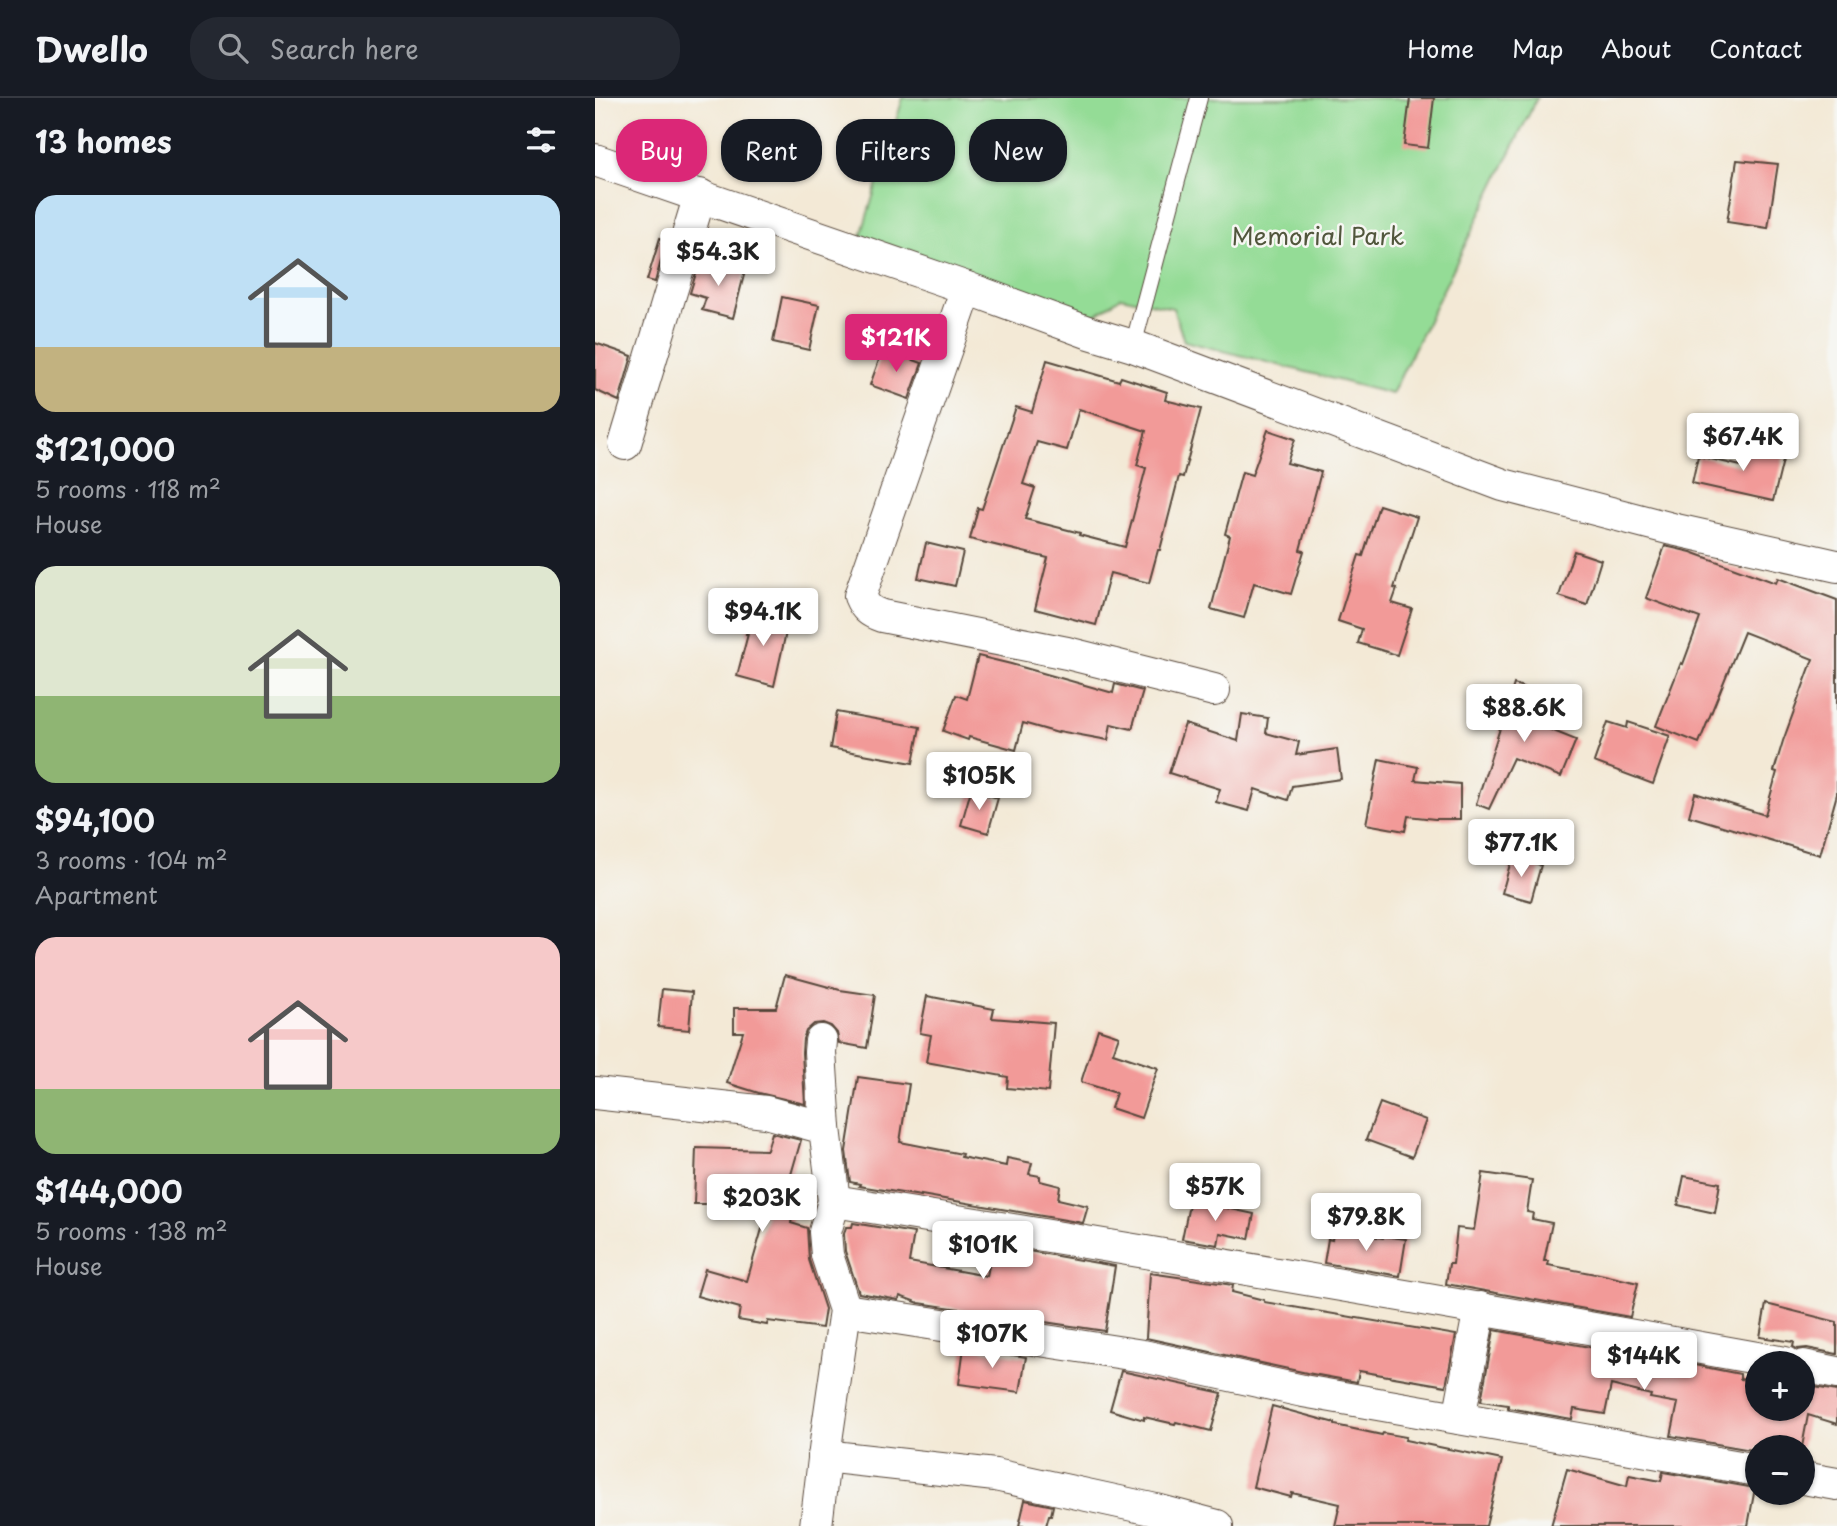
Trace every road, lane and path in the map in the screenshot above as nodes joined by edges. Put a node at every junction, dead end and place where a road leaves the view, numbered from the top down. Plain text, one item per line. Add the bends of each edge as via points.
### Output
1 (1199, 98) edge
2 (595, 160) edge
3 (700, 195) junction
4 (967, 288) junction
5 (1133, 346) junction
6 (625, 444) dead end
7 (1837, 566) edge
8 (1214, 690) dead end
9 (821, 1041) dead end
10 (595, 1093) edge
11 (825, 1128) junction
12 (834, 1200) junction
13 (1480, 1308) junction
14 (845, 1310) junction
15 (1745, 1356) edge
16 (1815, 1368) edge
17 (1837, 1373) edge
18 (1459, 1418) junction
19 (824, 1456) junction
20 (1745, 1468) edge
21 (1815, 1480) edge
22 (1837, 1484) edge
23 (816, 1526) edge
24 (1217, 1526) edge

1 - 5 lane
2 - 3 street
3 - 4 street
3 - 6 street
4 - 5 street
4 - 8 street via 860,596 864,606 882,616 1067,653
5 - 7 street via 1503,485
9 - 11 street
10 - 11 street via 766,1112
11 - 12 street
12 - 13 street
12 - 14 street via 825,1232
13 - 15 street
13 - 18 street
14 - 18 street via 1143,1356 1303,1391
14 - 19 street
16 - 17 street
18 - 20 street
19 - 23 street
19 - 24 street via 995,1475
21 - 22 street

